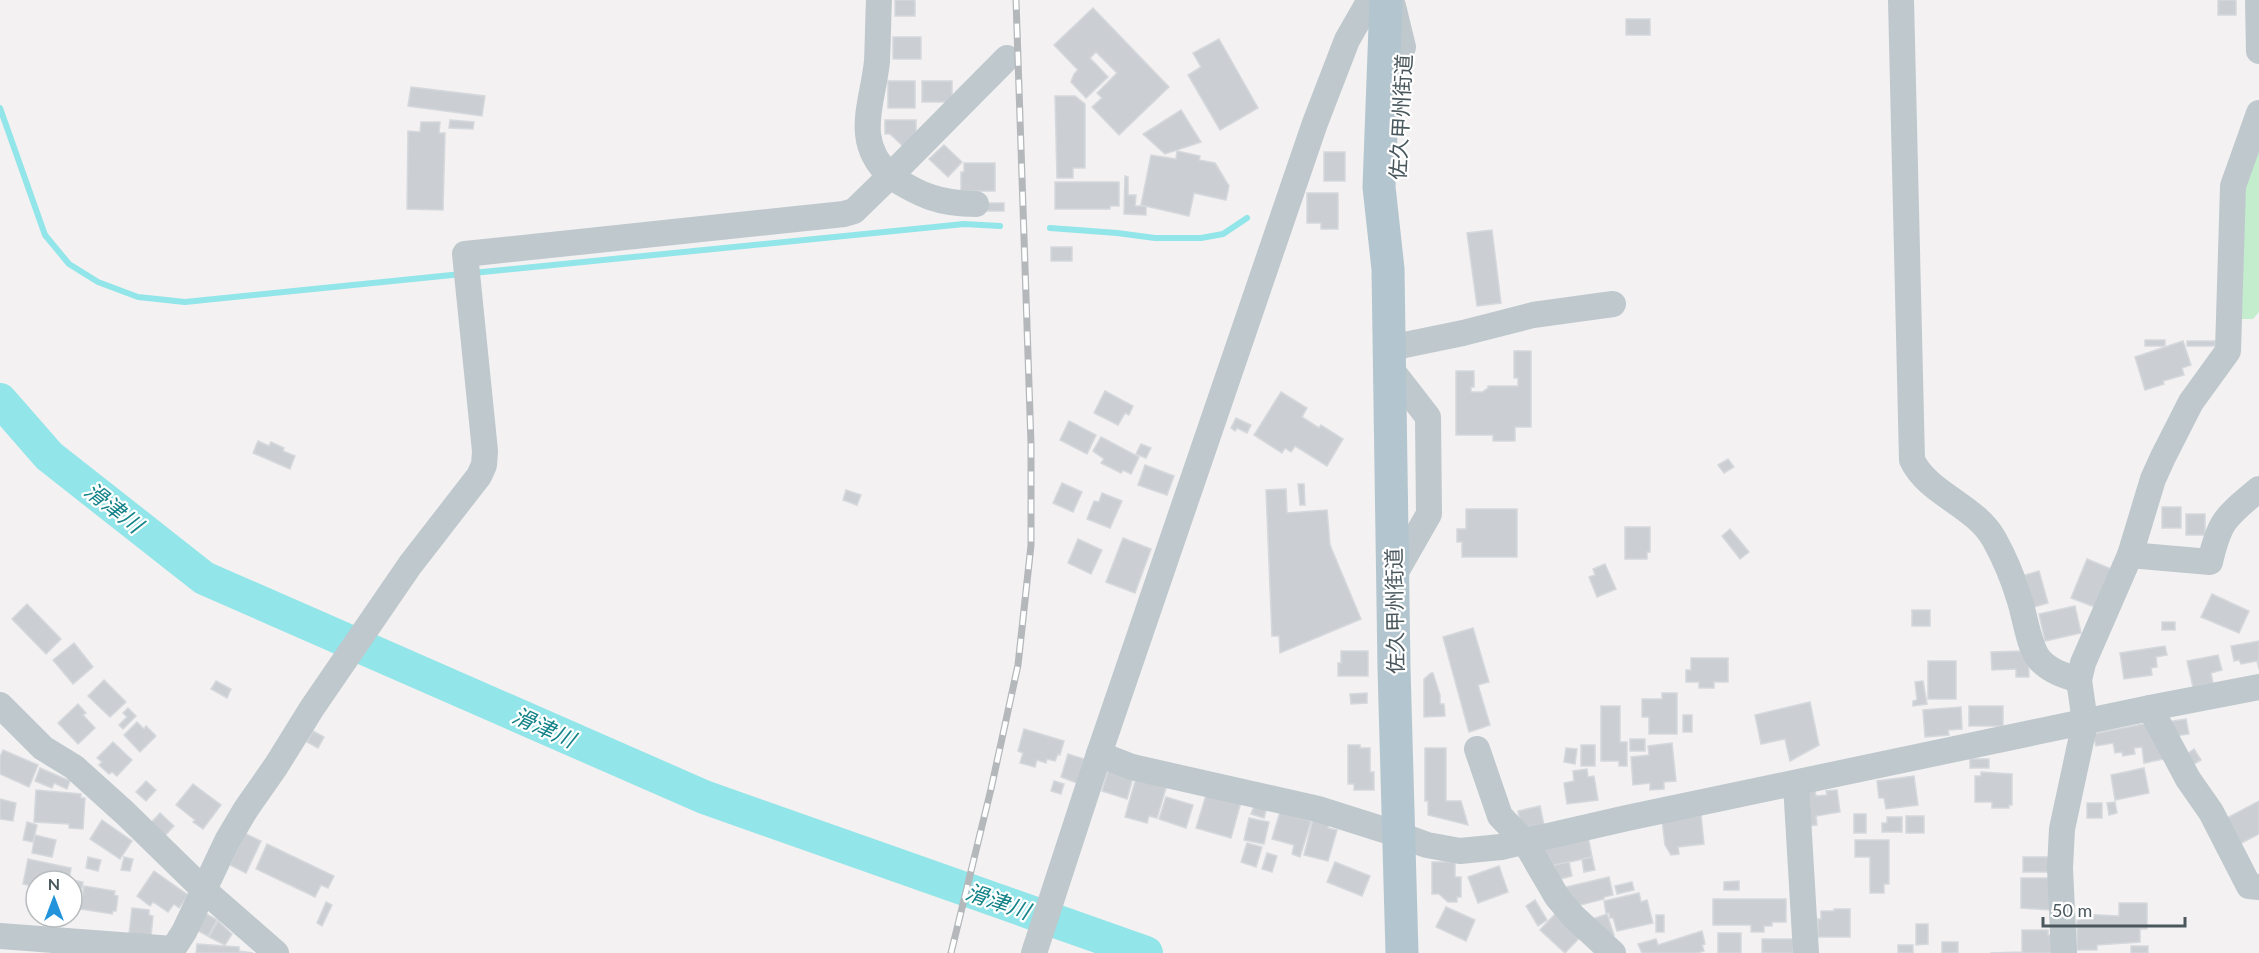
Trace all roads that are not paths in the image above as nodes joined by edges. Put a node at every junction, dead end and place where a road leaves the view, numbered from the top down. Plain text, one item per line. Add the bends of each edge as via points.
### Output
1 (879, 0) edge
2 (1406, 0) edge
3 (1901, 0) edge
4 (2258, 0) edge
5 (1377, 1) edge
6 (1403, 47) junction
7 (2259, 51) edge
8 (1007, 58) dead end
9 (2259, 113) edge
10 (890, 176) junction
11 (976, 204) dead end
12 (1388, 269) junction
13 (1613, 304) dead end
14 (1390, 358) junction
15 (2259, 489) edge
16 (2130, 555) junction
17 (2079, 680) junction
18 (2259, 687) edge
19 (2150, 708) junction
20 (4, 714) edge
21 (2085, 722) junction
22 (1477, 749) dead end
23 (1098, 754) junction
24 (1796, 784) junction
25 (1397, 834) junction
26 (1525, 842) junction
27 (2259, 887) edge
28 (205, 891) junction
29 (0, 936) edge
30 (1402, 942) edge
31 (64, 946) edge
32 (276, 953) edge
33 (1034, 953) edge
34 (1613, 953) edge
35 (1806, 953) edge
36 (2064, 953) edge

1 - 10 street via 877,63 866,115 878,165
2 - 6 main road, 佐久甲州街道
3 - 17 street via 1912,460 1924,477 1989,531 2019,596 2037,657 2052,670
4 - 7 street
5 - 6 street
5 - 12 main road, 佐久甲州街道 via 1379,187
5 - 23 street via 1347,40 1315,123
6 - 12 main road, 佐久甲州街道 via 1397,185
8 - 10 street
9 - 16 street via 2233,186 2229,351 2191,402 2163,457
10 - 11 street via 935,200
10 - 28 street via 854,211 844,214 466,269 484,465 246,808
12 - 14 main road, 佐久甲州街道
13 - 14 street via 1533,315
14 - 25 main road, 佐久甲州街道
15 - 16 street via 2221,524 2210,562
16 - 17 street
17 - 21 street
18 - 19 street
19 - 21 street
19 - 27 street via 2249,886
20 - 28 street via 74,767
21 - 24 street
21 - 36 street via 2062,829
22 - 26 street via 1500,816
23 - 25 street via 1132,767 1318,810
23 - 33 street
24 - 26 street
24 - 35 street
25 - 26 street via 1460,851
25 - 30 main road, 佐久甲州街道
26 - 34 street via 1557,897
28 - 31 street via 173,949
28 - 32 street
29 - 31 street

